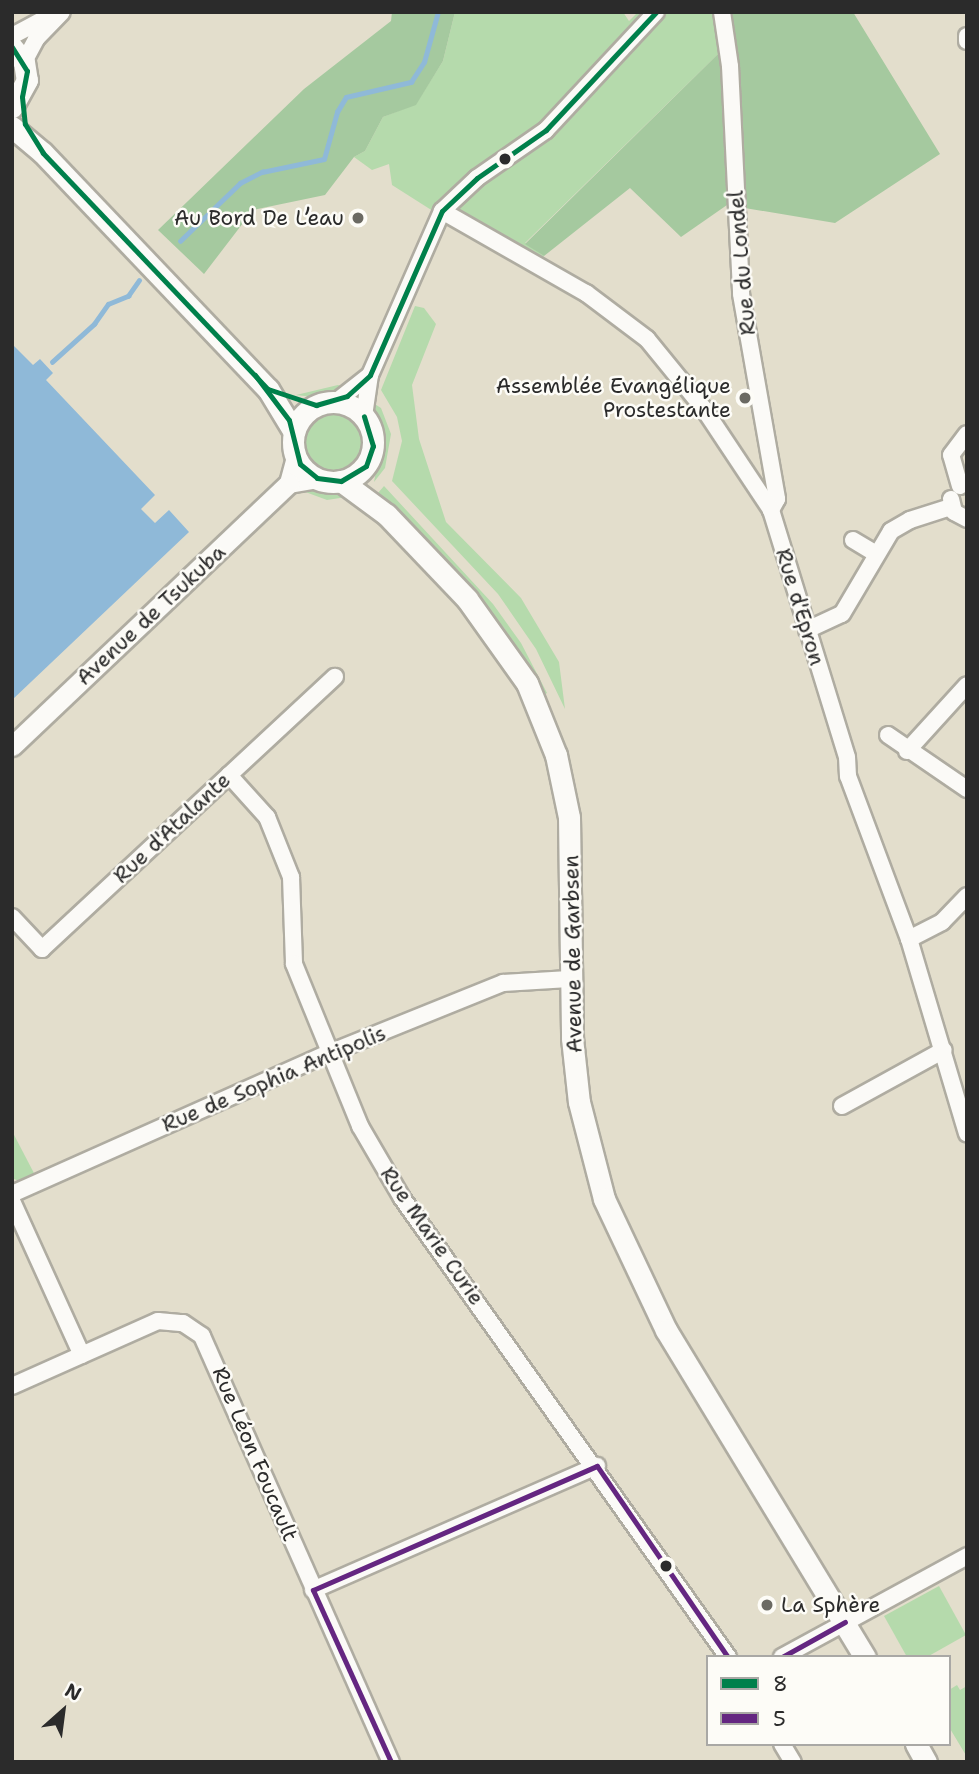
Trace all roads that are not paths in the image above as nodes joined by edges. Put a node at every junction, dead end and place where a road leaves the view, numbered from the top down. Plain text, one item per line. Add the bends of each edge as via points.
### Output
1 (50, 12) edge
2 (62, 12) edge
3 (656, 12) edge
4 (722, 12) edge
5 (12, 36) edge
6 (18, 54) edge
7 (17, 102) edge
8 (12, 127) edge
9 (43, 153) junction
10 (442, 211) junction
11 (370, 375) junction
12 (268, 389) junction
13 (327, 403) junction
14 (364, 416) junction
15 (294, 432) junction
16 (967, 434) edge
17 (296, 457) junction
18 (366, 466) junction
19 (317, 478) junction
20 (341, 481) junction
21 (289, 483) junction
22 (964, 485) edge
23 (951, 507) junction
24 (771, 510) junction
25 (387, 515) junction
26 (967, 519) edge
27 (853, 540) dead end
28 (876, 554) junction
29 (807, 629) junction
30 (335, 677) dead end
31 (967, 685) edge
32 (888, 735) dead end
33 (12, 746) edge
34 (907, 751) junction
35 (229, 775) junction
36 (967, 789) edge
37 (967, 896) edge
38 (12, 917) edge
39 (909, 939) junction
40 (569, 979) junction
41 (944, 1050) junction
42 (327, 1054) junction
43 (842, 1106) dead end
44 (967, 1134) edge
45 (12, 1194) edge
46 (12, 1201) edge
47 (82, 1355) junction
48 (12, 1385) edge
49 (597, 1466) junction
50 (967, 1556) edge
51 (313, 1590) junction
52 (845, 1622) junction
53 (728, 1655) edge
54 (786, 1655) edge
55 (864, 1655) edge
56 (783, 1746) edge
57 (917, 1746) edge
58 (391, 1762) edge
59 (793, 1762) edge
60 (926, 1762) edge

1 - 5 street via 32,28
2 - 6 street
3 - 10 street via 545,130 477,178
4 - 24 street, Rue du Londel via 730,66 741,294 777,499
6 - 7 main road via 27,80
7 - 9 main road
8 - 9 main road
9 - 12 main road
10 - 11 street
10 - 24 street, Rue d'Epron via 566,280 647,340 704,409
11 - 13 street
11 - 14 street
12 - 13 main road
12 - 15 main road
13 - 14 main road
13 - 15 main road via 306,411
14 - 18 main road via 373,446
15 - 17 main road
16 - 22 street via 951,455
17 - 19 main road
17 - 21 street
18 - 20 main road
18 - 25 main road via 371,488
19 - 20 main road
19 - 21 street
20 - 25 main road
21 - 33 street, Avenue de Tsukuba
22 - 23 street via 951,497
23 - 26 street
23 - 28 street via 897,527
24 - 29 street, Rue d'Epron
25 - 40 main road, Avenue de Garbsen via 499,639 527,683 547,730 569,817
27 - 28 street
28 - 29 street via 842,614
29 - 39 street, Rue d'Epron via 855,797
30 - 35 street, Rue d'Atalante
31 - 34 street
32 - 34 street
34 - 36 street
35 - 38 street, Rue d'Atalante via 42,949
35 - 42 street, Rue Marie Curie via 267,817 291,877 294,964
37 - 39 street via 942,922
39 - 41 street, Rue d'Epron
40 - 42 street, Rue de Sophia Antipolis via 503,983
40 - 52 main road, Avenue de Garbsen via 579,1102 604,1199 666,1330
41 - 43 street
41 - 44 street, Rue d'Epron
42 - 45 street, Rue de Sophia Antipolis
42 - 49 street, Rue Marie Curie via 360,1126 401,1198
46 - 47 street
47 - 48 street, Rue Léon Foucault
47 - 51 street, Rue Léon Foucault via 158,1321 183,1323 202,1336
49 - 51 street
49 - 53 street, Rue Marie Curie
50 - 52 street
51 - 58 street, Rue Léon Foucault
52 - 54 street
52 - 55 main road, Avenue de Garbsen
56 - 59 street
57 - 60 main road

